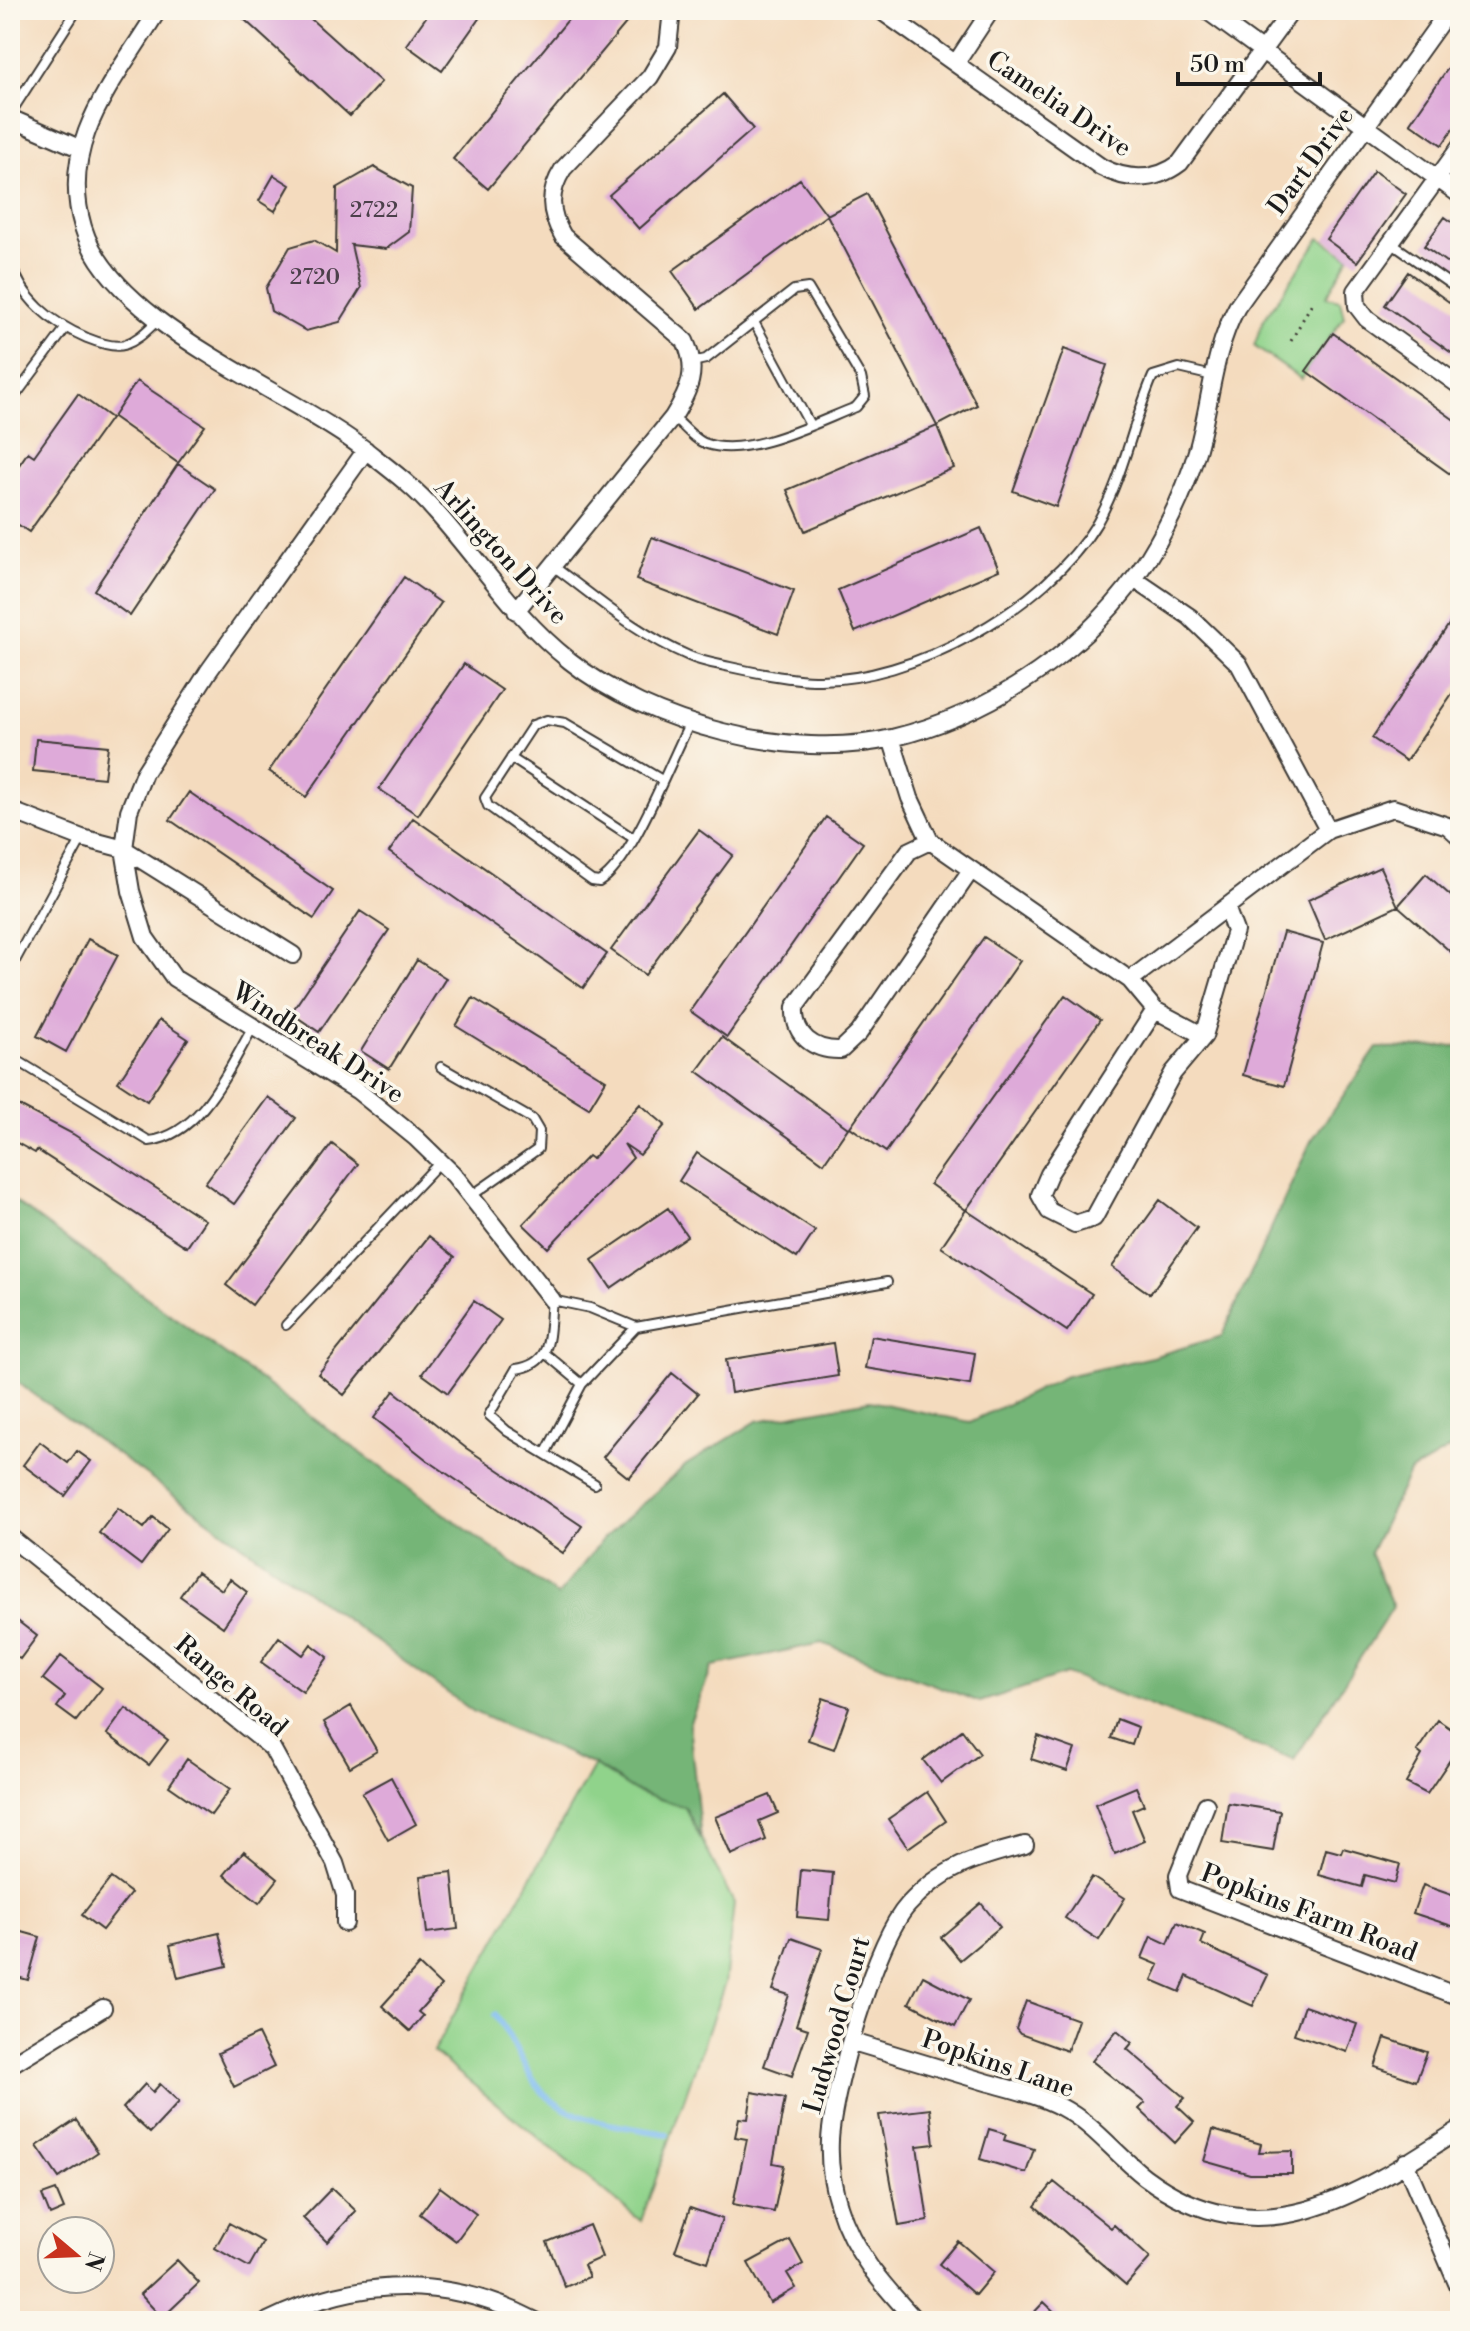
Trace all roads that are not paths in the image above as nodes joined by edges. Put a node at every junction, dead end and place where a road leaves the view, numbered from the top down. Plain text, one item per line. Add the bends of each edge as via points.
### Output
1 (77, 10) edge
2 (158, 10) edge
3 (672, 10) edge
4 (880, 10) edge
5 (991, 10) edge
6 (1206, 10) edge
7 (1292, 10) edge
8 (1449, 10) edge
9 (1262, 50) junction
10 (956, 63) junction
11 (10, 116) edge
12 (1366, 126) junction
13 (1460, 147) edge
14 (79, 148) junction
15 (1437, 179) junction
16 (1460, 195) edge
17 (1391, 243) junction
18 (10, 260) edge
19 (13, 280) edge
20 (1460, 291) edge
21 (160, 318) junction
22 (754, 322) junction
23 (65, 329) junction
24 (1220, 345) joint
25 (692, 362) junction
26 (1213, 376) junction
27 (1460, 386) edge
28 (10, 403) edge
29 (673, 417) junction
30 (810, 425) junction
31 (366, 450) junction
32 (553, 566) junction
33 (1134, 579) junction
34 (516, 611) junction
35 (690, 723) junction
36 (891, 738) junction
37 (511, 758) junction
38 (662, 780) junction
39 (12, 811) edge
40 (1328, 830) junction
41 (1460, 837) edge
42 (82, 838) junction
43 (633, 838) junction
44 (930, 841) junction
45 (124, 849) junction
46 (971, 870) junction
47 (1226, 907) junction
48 (293, 955) dead end
49 (10, 970) edge
50 (1130, 980) junction
51 (1155, 1010) junction
52 (252, 1029) junction
53 (1204, 1036) junction
54 (10, 1056) edge
55 (441, 1067) dead end
56 (440, 1161) junction
57 (470, 1197) junction
58 (887, 1282) dead end
59 (552, 1300) junction
60 (286, 1325) dead end
61 (636, 1327) junction
62 (546, 1354) junction
63 (582, 1384) junction
64 (545, 1454) junction
65 (595, 1484) dead end
66 (10, 1537) edge
67 (1206, 1805) dead end
68 (1025, 1845) dead end
69 (345, 1923) dead end
70 (1460, 1997) edge
71 (103, 2008) dead end
72 (853, 2042) junction
73 (10, 2065) edge
74 (1460, 2129) edge
75 (1405, 2162) junction
76 (1460, 2290) edge
77 (268, 2321) edge
78 (536, 2321) edge
79 (916, 2321) edge

1 - 11 lane
2 - 14 street, Arlington Drive via 99,101
3 - 25 street via 668,47 650,77 563,169 551,202 563,236 685,341
4 - 10 street, Camelia Drive
5 - 10 street
6 - 9 street
7 - 9 street, Camelia Drive
8 - 12 street, Dart Drive
9 - 10 street, Camelia Drive via 1180,163 1146,178 1101,167
9 - 12 street
11 - 14 street
12 - 15 street
12 - 24 street, Dart Drive via 1237,307
13 - 15 street
14 - 21 street, Arlington Drive via 76,192 87,239 111,278
15 - 16 street
15 - 17 street
17 - 20 lane
17 - 27 street via 1356,291 1357,306 1367,319
18 - 19 lane
19 - 23 lane
21 - 23 lane via 138,339 120,346
21 - 31 street, Arlington Drive via 234,371
22 - 25 lane via 706,359
22 - 30 lane
22 - 30 lane via 794,290 808,288 861,377 865,396 856,407
23 - 28 lane
24 - 26 street, Arlington Drive
25 - 29 street via 688,392
26 - 32 lane via 1179,368 1153,376 1117,483 1070,559 1011,613 922,657 816,680 692,658 620,619
26 - 33 street, Arlington Drive via 1198,447 1179,500
29 - 30 lane via 705,444 731,447
29 - 32 street
31 - 34 street, Arlington Drive via 432,506
31 - 45 street, Windbreak Drive via 208,672 144,773 129,811
32 - 34 street
33 - 36 street, Arlington Drive via 1085,634 1030,677 970,709
33 - 40 street via 1190,617 1239,664
34 - 35 street, Arlington Drive via 573,664 643,705
35 - 36 street, Arlington Drive via 771,740 850,744
35 - 38 lane
36 - 44 street
37 - 38 lane via 533,725 547,720 565,723
37 - 43 lane
37 - 43 lane via 485,798 488,806 592,881 604,879
38 - 43 lane
39 - 42 street
40 - 41 street via 1393,808 1448,826
40 - 47 street
42 - 45 street
42 - 49 lane
44 - 46 street
44 - 46 street via 909,851 795,1007 794,1023 805,1039 823,1051 841,1050 859,1033
45 - 48 street
45 - 52 street, Windbreak Drive via 131,891 152,948 174,978
46 - 50 street
47 - 50 street
47 - 53 street via 1235,931
50 - 51 street
51 - 53 street
51 - 53 street via 1049,1174 1040,1195 1049,1211 1075,1224 1094,1218 1173,1073
52 - 54 lane via 208,1102 171,1138 149,1141
52 - 56 street, Windbreak Drive via 358,1091
55 - 57 lane via 532,1119 539,1131 538,1149
56 - 57 street, Windbreak Drive
56 - 60 lane
57 - 59 street, Windbreak Drive
58 - 61 lane
59 - 61 lane via 590,1308
59 - 62 lane
61 - 63 lane
62 - 63 lane
62 - 64 lane via 534,1367 516,1369 489,1415
63 - 64 lane
64 - 65 lane
66 - 69 street, Range Road via 272,1748 335,1863 345,1895
67 - 70 street, Popkins Farm Road via 1178,1875 1180,1889
68 - 72 street, Ludwood Court via 963,1861 909,1903 880,1949
71 - 73 street
72 - 75 street, Popkins Lane via 1057,2105 1094,2128 1145,2177 1173,2195 1224,2213 1267,2217 1309,2211 1343,2199
72 - 79 street, Ludwood Court via 831,2126 835,2192 861,2256
74 - 75 street, Popkins Lane
75 - 76 street
77 - 78 street via 328,2295 406,2285 491,2300

